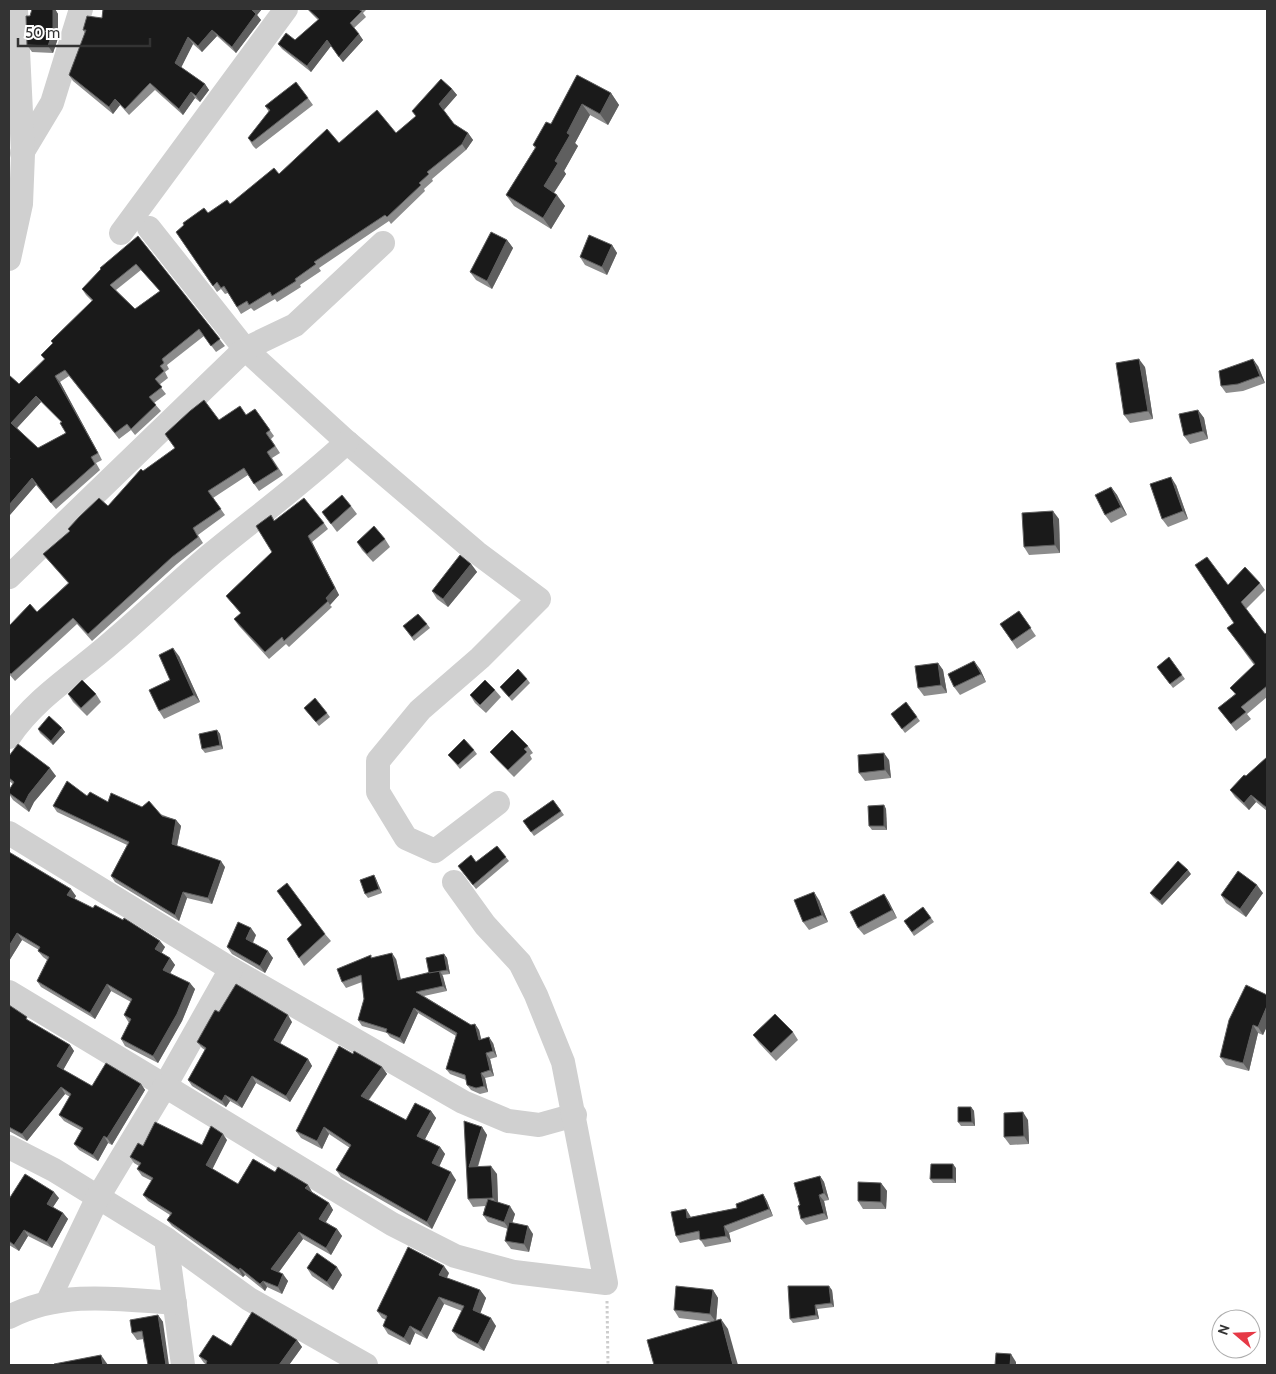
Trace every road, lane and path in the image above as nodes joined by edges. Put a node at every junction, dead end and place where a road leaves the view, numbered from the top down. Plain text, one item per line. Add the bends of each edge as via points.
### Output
1 (16, 9) edge
2 (81, 9) edge
3 (286, 9) edge
4 (16, 150) edge
5 (149, 228) dead end
6 (121, 233) dead end
7 (383, 243) dead end
8 (9, 259) edge
9 (245, 349) junction
10 (347, 442) junction
11 (9, 577) edge
12 (9, 737) edge
13 (498, 803) dead end
14 (9, 833) edge
15 (454, 882) dead end
16 (231, 969) junction
17 (9, 992) edge
18 (165, 1086) junction
19 (575, 1115) junction
20 (9, 1147) edge
21 (98, 1197) junction
22 (166, 1239) junction
23 (606, 1283) junction
24 (48, 1302) junction
25 (175, 1303) junction
26 (10, 1315) edge
27 (183, 1365) edge
28 (366, 1365) edge
29 (608, 1365) edge

1 - 4 street
2 - 4 street via 52,103
3 - 6 street
4 - 8 street via 21,204
5 - 9 street
7 - 9 street via 295,325
9 - 10 street
9 - 11 street
10 - 12 street via 316,471 208,556 95,657 66,677 19,721
10 - 13 street via 476,552 539,599 480,658 420,710 378,761 378,792 406,838 435,851
14 - 16 street
15 - 19 street via 485,925 520,963 563,1062
16 - 18 street
16 - 19 street via 463,1102 508,1121 539,1125
17 - 18 street
18 - 21 street
18 - 23 street via 392,1224 455,1256 514,1272
19 - 23 street
20 - 21 street
21 - 22 street
21 - 24 street
22 - 25 street
22 - 28 street via 249,1298
23 - 29 path
24 - 25 street via 85,1297
24 - 26 street
25 - 27 street

